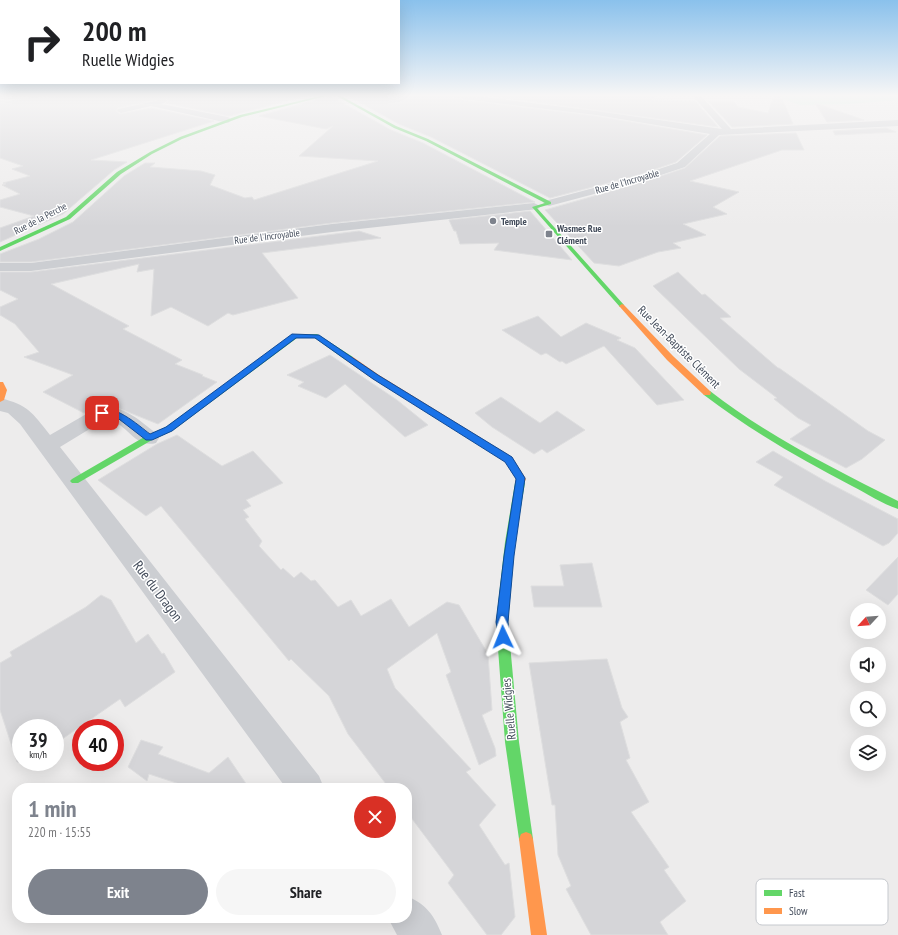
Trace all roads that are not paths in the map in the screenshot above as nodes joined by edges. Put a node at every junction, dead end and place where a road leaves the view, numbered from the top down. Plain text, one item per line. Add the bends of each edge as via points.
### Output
1 (177, 140) edge
2 (426, 140) edge
3 (713, 140) edge
4 (549, 203) junction
5 (534, 207) junction
6 (0, 249) edge
7 (0, 256) edge
8 (0, 267) edge
9 (0, 384) edge
10 (0, 400) edge
11 (0, 404) edge
12 (149, 438) junction
13 (48, 445) junction
14 (75, 481) junction
15 (898, 505) edge
16 (303, 783) edge
17 (412, 922) edge
18 (422, 935) edge
19 (539, 935) edge

1 - 6 street, Rue de la Perche via 115,176 68,218
2 - 4 street
3 - 4 street, Rue de l'Incroyable via 681,166
4 - 5 street
5 - 8 street, Rue de l'Incroyable via 332,228 31,267
5 - 15 street, Rue Jean-Baptiste Clément via 661,350 718,403 752,427 811,461
6 - 7 street via 3,251
9 - 10 street via 4,392
11 - 13 street, Rue du Dragon via 9,406 23,415
12 - 13 street via 117,414 102,413
12 - 14 street, Ruelle Widgies
12 - 19 street, Ruelle Widgies via 169,429 295,336 317,336 376,377 508,459 521,478 510,542 502,622 512,742
13 - 14 street, Rue du Dragon
14 - 16 street, Rue du Dragon
17 - 18 street

